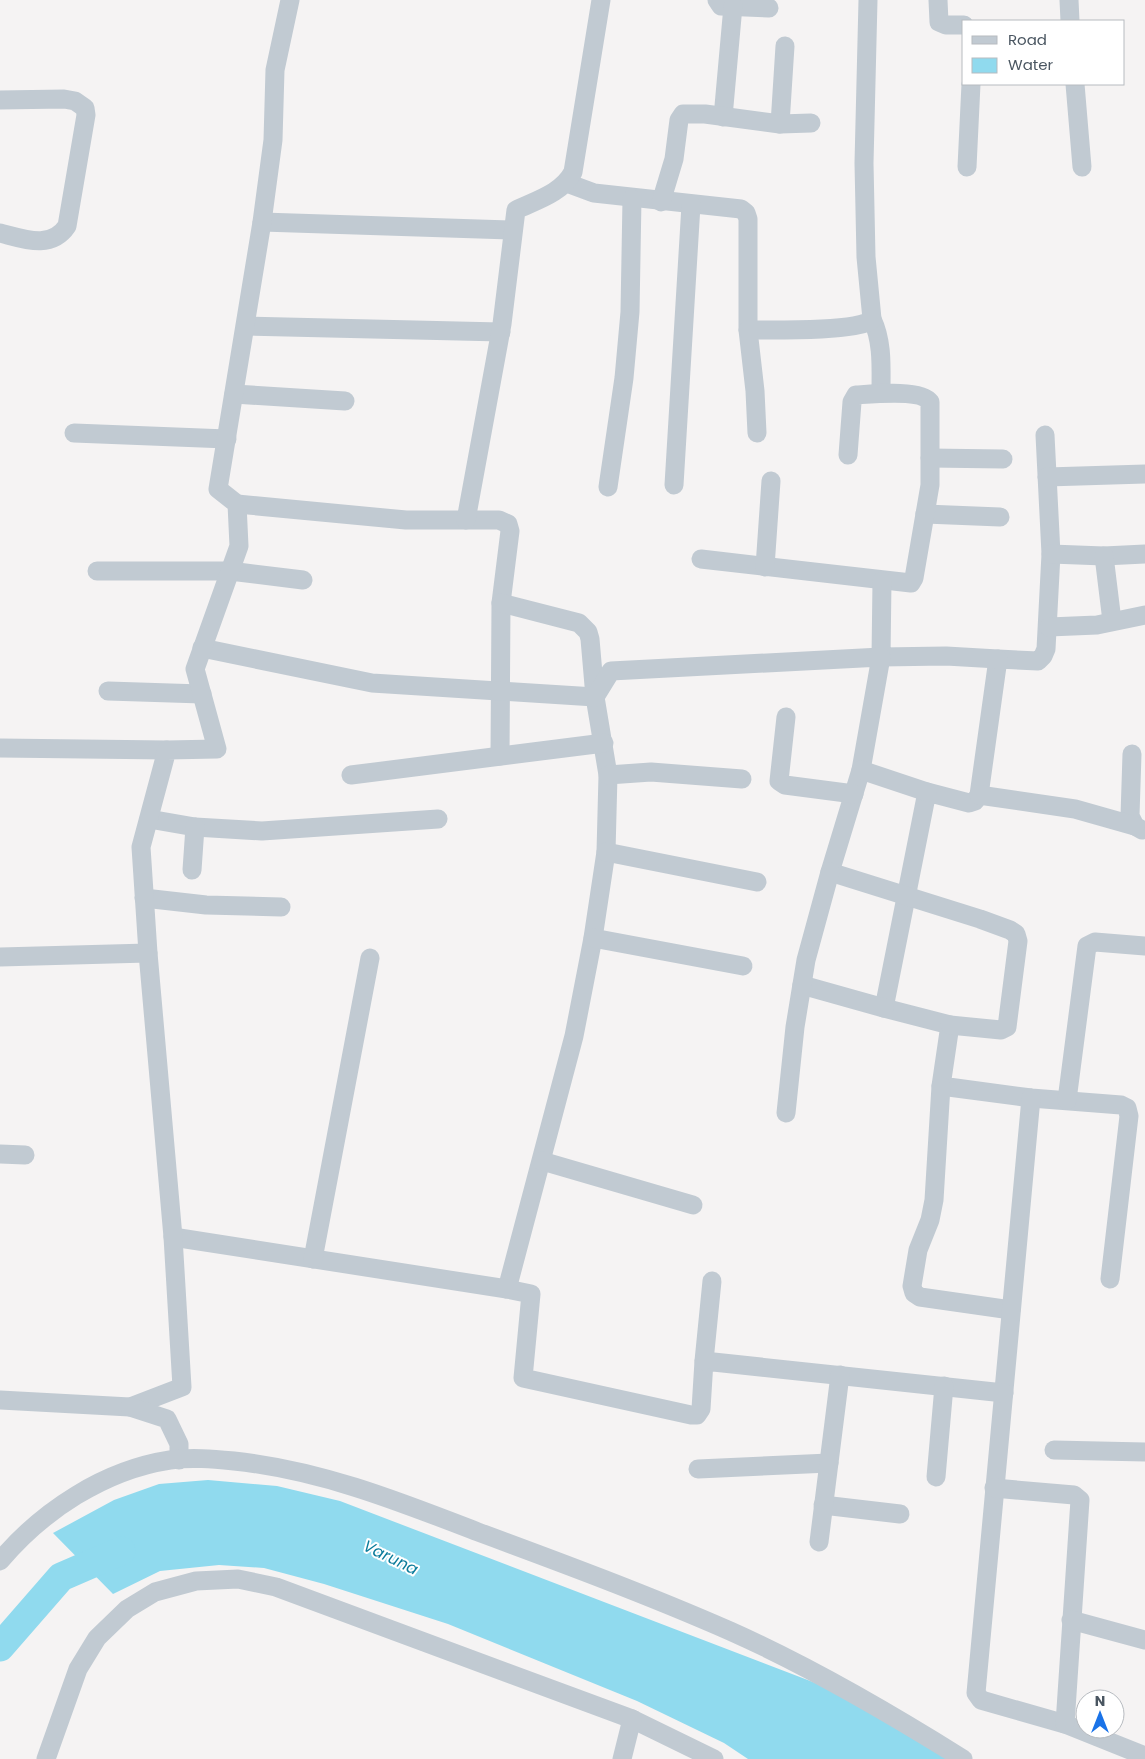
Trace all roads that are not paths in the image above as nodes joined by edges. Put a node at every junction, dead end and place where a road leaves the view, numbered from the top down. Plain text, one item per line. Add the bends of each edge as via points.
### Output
1 (290, 0) edge
2 (601, 0) edge
3 (868, 0) edge
4 (938, 0) edge
5 (1069, 0) edge
6 (725, 3) edge
7 (769, 8) dead end
8 (1070, 20) edge
9 (962, 26) edge
10 (784, 46) dead end
11 (971, 85) edge
12 (1075, 85) edge
13 (0, 100) edge
14 (723, 117) junction
15 (811, 123) dead end
16 (780, 124) junction
17 (967, 167) dead end
18 (1082, 167) dead end
19 (567, 183) junction
20 (632, 199) junction
21 (661, 202) junction
22 (692, 205) junction
23 (262, 222) junction
24 (513, 230) junction
25 (0, 234) edge
26 (872, 319) junction
27 (246, 326) junction
28 (748, 330) junction
29 (501, 332) junction
30 (881, 393) junction
31 (234, 394) junction
32 (345, 401) dead end
33 (74, 433) dead end
34 (757, 433) dead end
35 (1045, 435) dead end
36 (227, 439) junction
37 (848, 455) dead end
38 (930, 458) junction
39 (1004, 459) dead end
40 (1145, 474) edge
41 (1047, 478) junction
42 (771, 481) dead end
43 (674, 485) dead end
44 (608, 487) dead end
45 (237, 504) junction
46 (925, 514) junction
47 (1000, 517) dead end
48 (466, 520) junction
49 (1051, 554) junction
50 (1145, 554) edge
51 (1104, 556) junction
52 (701, 559) dead end
53 (765, 567) junction
54 (230, 570) junction
55 (96, 571) dead end
56 (303, 580) dead end
57 (882, 582) junction
58 (501, 602) junction
59 (1145, 615) edge
60 (1112, 621) junction
61 (1049, 627) junction
62 (202, 648) junction
63 (881, 657) junction
64 (998, 659) junction
65 (108, 691) dead end
66 (502, 691) junction
67 (202, 694) junction
68 (595, 697) junction
69 (786, 717) dead end
70 (604, 743) junction
71 (0, 748) edge
72 (167, 750) junction
73 (1132, 754) dead end
74 (500, 756) junction
75 (861, 770) junction
76 (351, 775) dead end
77 (608, 775) junction
78 (742, 779) dead end
79 (927, 792) junction
80 (854, 794) junction
81 (979, 795) junction
82 (149, 819) junction
83 (438, 819) dead end
84 (196, 827) junction
85 (1140, 829) edge
86 (606, 852) junction
87 (192, 870) dead end
88 (830, 872) junction
89 (757, 882) dead end
90 (905, 895) junction
91 (144, 898) junction
92 (281, 907) dead end
93 (592, 938) junction
94 (1145, 946) edge
95 (148, 953) junction
96 (0, 957) edge
97 (370, 958) dead end
98 (743, 966) dead end
99 (802, 985) junction
100 (884, 1008) junction
101 (950, 1025) junction
102 (941, 1086) junction
103 (1031, 1098) junction
104 (1067, 1100) junction
105 (786, 1113) dead end
106 (0, 1154) edge
107 (25, 1155) dead end
108 (542, 1160) junction
109 (693, 1205) dead end
110 (173, 1237) junction
111 (313, 1258) junction
112 (1110, 1279) dead end
113 (712, 1281) dead end
114 (507, 1289) junction
115 (1011, 1310) junction
116 (704, 1361) junction
117 (840, 1375) junction
118 (944, 1386) junction
119 (1004, 1393) junction
120 (8, 1400) edge
121 (130, 1407) junction
122 (1054, 1450) dead end
123 (1145, 1452) edge
124 (179, 1460) junction
125 (829, 1462) junction
126 (698, 1469) dead end
127 (936, 1477) dead end
128 (994, 1488) junction
129 (824, 1505) junction
130 (900, 1514) dead end
131 (819, 1542) dead end
132 (0, 1561) edge
133 (1071, 1620) junction
134 (1145, 1640) edge
135 (632, 1719) junction
136 (1065, 1724) junction
137 (1145, 1756) edge
138 (46, 1759) edge
139 (622, 1759) edge
140 (714, 1759) edge
141 (963, 1759) edge

1 - 23 street via 275,70 273,140
2 - 19 street via 577,158
3 - 26 street via 864,163 866,257
4 - 9 street via 939,22
5 - 8 street
6 - 7 street
6 - 14 street
10 - 16 street
11 - 17 street
12 - 18 street
13 - 25 street via 74,101 85,108 86,115 67,226 62,234 43,242
14 - 16 street
14 - 21 street via 687,113 681,116 674,159
15 - 16 street
19 - 20 street via 594,193
19 - 24 street via 516,210
20 - 21 street
20 - 44 street via 630,312
21 - 22 street
22 - 28 street via 741,209 746,213
22 - 43 street
23 - 24 street
23 - 27 street
24 - 29 street
26 - 28 street via 864,325
26 - 30 street via 879,334
27 - 29 street
27 - 31 street
28 - 34 street via 756,391
29 - 48 street
30 - 37 street via 853,398
30 - 38 street via 927,398 931,408
31 - 32 street
31 - 36 street
33 - 36 street
35 - 41 street
36 - 45 street via 218,489
38 - 39 street
38 - 46 street
40 - 41 street
41 - 49 street
42 - 53 street
45 - 48 street via 406,520
45 - 54 street via 239,546
46 - 47 street
46 - 57 street via 914,582
48 - 58 street via 499,520 509,527
49 - 51 street
49 - 61 street
50 - 51 street
51 - 60 street
52 - 53 street
53 - 57 street
54 - 55 street
54 - 56 street
54 - 62 street
57 - 63 street
58 - 66 street
58 - 68 street via 585,627 590,639
59 - 60 street
60 - 61 street
61 - 64 street via 1046,649 1038,661
62 - 66 street via 372,683
62 - 67 street via 194,669
63 - 64 street
63 - 68 street via 611,671
63 - 75 street
64 - 81 street
65 - 67 street
66 - 68 street
66 - 74 street
67 - 72 street via 217,749
68 - 70 street
69 - 80 street via 779,781 784,785
70 - 74 street
70 - 77 street
71 - 72 street
72 - 82 street
73 - 85 street via 1130,816
74 - 76 street
75 - 79 street
75 - 80 street
77 - 78 street via 651,772
77 - 86 street
79 - 81 street via 968,803
79 - 90 street
80 - 88 street
81 - 85 street via 1075,809
82 - 84 street
82 - 91 street via 141,847
83 - 84 street via 262,831
84 - 87 street
86 - 89 street
86 - 93 street
88 - 90 street
88 - 99 street
90 - 100 street
90 - 101 street via 1016,934 1018,941 1007,1028
91 - 92 street via 213,906
91 - 95 street
93 - 98 street
93 - 108 street via 574,1036
94 - 104 street via 1095,942 1087,946
95 - 96 street
95 - 110 street
97 - 111 street
99 - 100 street
99 - 105 street
100 - 101 street
101 - 102 street
102 - 103 street
102 - 115 street via 934,1200 915,1264 912,1286 920,1297
103 - 104 street
103 - 115 street
104 - 112 street via 1121,1105 1127,1108 1129,1116
106 - 107 street
108 - 109 street
108 - 114 street
110 - 111 street
110 - 121 street via 182,1387
111 - 114 street
113 - 116 street
114 - 116 street via 531,1294 523,1378 697,1415 701,1409
115 - 119 street
116 - 117 street
117 - 118 street
117 - 125 street
118 - 119 street
118 - 127 street
119 - 128 street
120 - 121 street
121 - 124 street via 167,1419 179,1444
122 - 123 street
124 - 132 street via 137,1468 86,1490 56,1508 19,1539
124 - 141 street via 261,1464 305,1472 370,1491 538,1554 732,1632 865,1700
125 - 126 street
125 - 129 street
128 - 133 street via 1078,1496 1080,1505
128 - 136 street via 976,1693 982,1700
129 - 130 street
129 - 131 street
133 - 134 street
133 - 136 street
135 - 138 street via 276,1587 238,1579 204,1581 155,1592 126,1609 98,1638 78,1669
135 - 139 street
135 - 140 street
136 - 137 street

